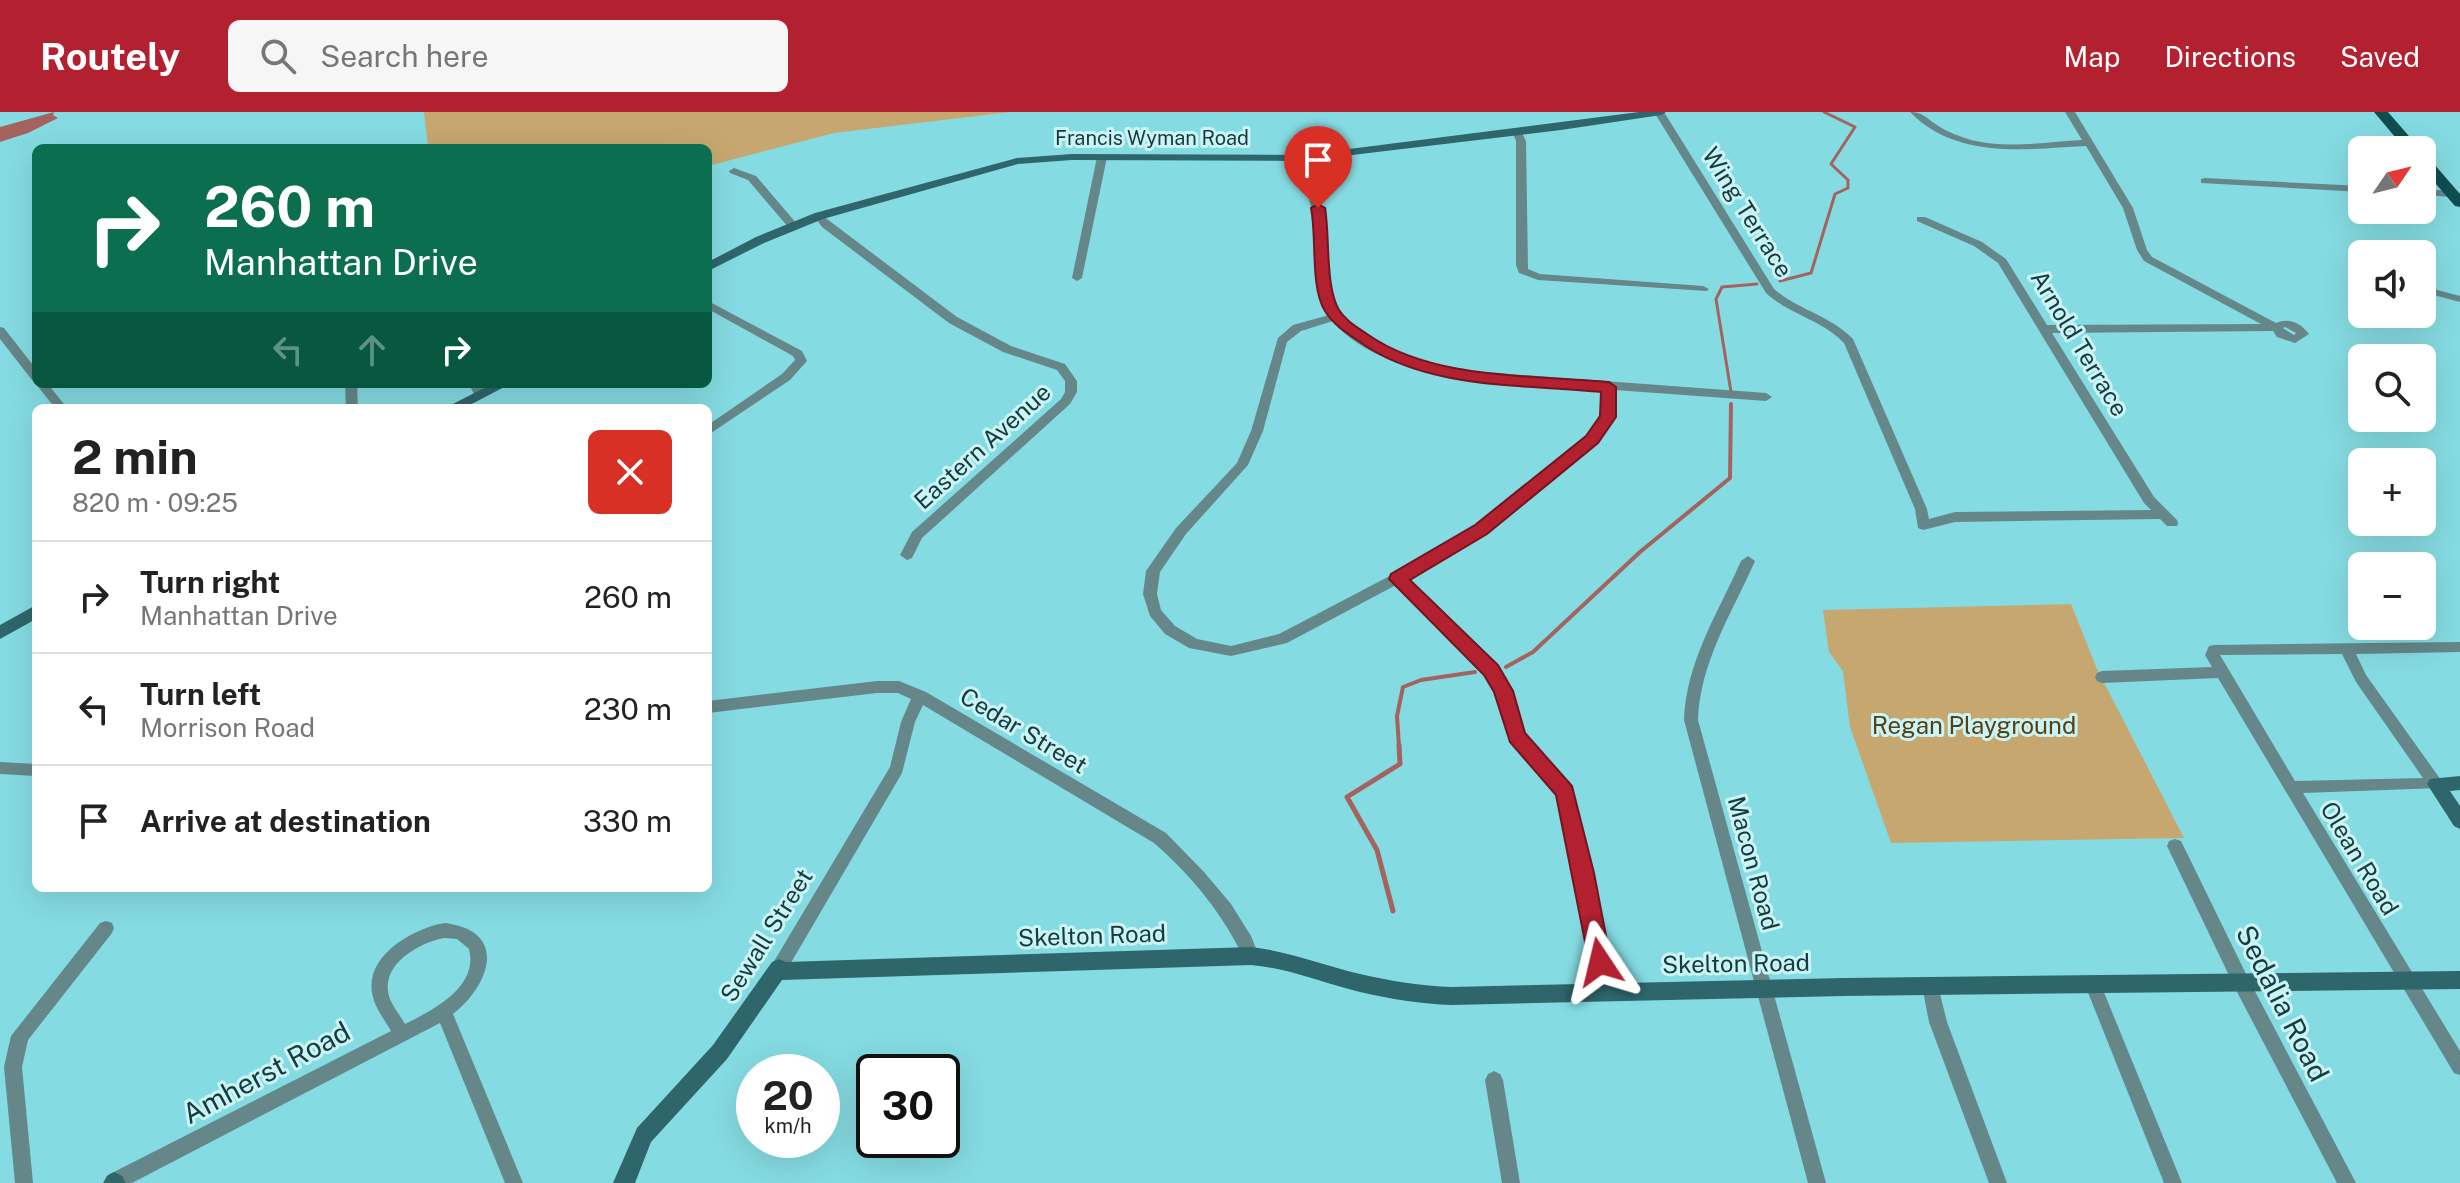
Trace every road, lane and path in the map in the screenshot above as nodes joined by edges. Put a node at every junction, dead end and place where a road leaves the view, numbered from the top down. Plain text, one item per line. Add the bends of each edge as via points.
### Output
1 (1660, 112) edge
2 (1915, 112) edge
3 (2070, 112) edge
4 (2381, 112) edge
5 (1518, 133) junction
6 (2402, 136) edge
7 (2089, 143) junction
8 (1102, 157) junction
9 (1302, 158) junction
10 (734, 171) dead end
11 (2436, 175) edge
12 (2205, 181) dead end
13 (2348, 188) edge
14 (2436, 194) edge
15 (2456, 198) edge
16 (819, 216) junction
17 (1921, 219) dead end
18 (793, 226) junction
19 (712, 265) edge
20 (1077, 278) dead end
21 (1703, 289) dead end
22 (2436, 293) edge
23 (2460, 299) edge
24 (712, 306) edge
25 (1336, 317) junction
26 (2045, 329) junction
27 (0, 331) edge
28 (32, 357) edge
29 (23, 360) junction
30 (32, 372) edge
31 (1609, 387) junction
32 (45, 388) edge
33 (477, 389) edge
34 (1766, 397) dead end
35 (58, 404) edge
36 (462, 404) edge
37 (712, 428) edge
38 (2167, 519) joint
39 (907, 555) dead end
40 (1748, 561) dead end
41 (1398, 579) junction
42 (32, 613) edge
43 (0, 633) edge
44 (2460, 647) edge
45 (2347, 649) junction
46 (2222, 672) junction
47 (2102, 677) dead end
48 (921, 696) junction
49 (712, 707) edge
50 (0, 768) edge
51 (32, 770) edge
52 (2460, 783) edge
53 (2436, 784) junction
54 (2290, 787) junction
55 (2460, 821) edge
56 (2175, 846) dead end
57 (106, 928) dead end
58 (1251, 956) junction
59 (778, 970) junction
60 (2460, 980) edge
61 (2408, 981) junction
62 (2242, 984) junction
63 (2093, 985) junction
64 (1930, 986) junction
65 (1764, 988) junction
66 (1606, 991) junction
67 (443, 1010) junction
68 (400, 1033) junction
69 (2460, 1067) edge
70 (1494, 1080) dead end
71 (24, 1183) edge
72 (115, 1183) edge
73 (514, 1183) edge
74 (624, 1183) edge
75 (1511, 1183) edge
76 (1817, 1183) edge
77 (1998, 1183) edge
78 (2173, 1183) edge
79 (2347, 1183) edge

1 - 5 street, Francis Wyman Road
1 - 38 street, Wing Terrace via 1772,294 1833,326 1849,342 1921,509 1923,525 1955,517
2 - 7 street via 1972,146
3 - 7 street
4 - 6 main road
5 - 9 street, Francis Wyman Road
5 - 21 street via 1523,271 1538,277
7 - 26 street via 2132,215 2148,259 2276,327
8 - 9 street, Francis Wyman Road
8 - 16 street, Francis Wyman Road via 1008,163
8 - 20 street
9 - 25 street via 1320,217 1324,284
10 - 18 street via 752,178
11 - 15 main road
12 - 13 street
14 - 15 street
16 - 18 street, Francis Wyman Road
16 - 39 street, Eastern Avenue via 943,313 1007,349 1055,364 1071,381 1066,401 917,535
17 - 26 street, Arnold Terrace via 2000,258
18 - 19 street, Francis Wyman Road
22 - 23 street
24 - 37 street via 798,354 801,361
25 - 31 street via 1376,347 1422,368
25 - 41 street via 1297,328 1282,341 1248,455 1163,555 1151,577 1151,598 1162,621 1185,640 1214,650 1245,650 1297,633
26 - 38 street, Arnold Terrace via 2149,500
27 - 29 street
28 - 29 street
29 - 30 street
31 - 34 street
31 - 41 street via 1608,417 1592,439 1481,529
32 - 35 street
33 - 36 street
40 - 65 street, Macon Road via 1701,667 1690,711
41 - 66 street via 1491,670 1516,736 1565,792
42 - 43 street
44 - 45 street
45 - 46 street via 2213,651
45 - 53 street via 2361,678
46 - 47 street
46 - 54 street, Olean Road
48 - 49 street, Cedar Street via 886,686
48 - 58 street, Cedar Street via 1160,838 1240,930
48 - 59 street, Sewall Street via 909,713 897,769
50 - 51 street
52 - 53 street
53 - 54 street
53 - 55 street
54 - 61 street, Olean Road
56 - 62 street, Sedalia Road
57 - 71 street via 20,1036 13,1067
58 - 59 street, Skelton Road
58 - 66 street, Skelton Road via 1427,995
59 - 74 street, Sewall Street via 720,1052 644,1135
60 - 61 street, Skelton Road
61 - 62 street, Skelton Road
61 - 69 street, Olean Road
62 - 63 street, Skelton Road
62 - 79 street, Sedalia Road
63 - 64 street, Skelton Road
63 - 78 street
64 - 65 street, Skelton Road
64 - 77 street via 1938,1022
65 - 66 street, Skelton Road
65 - 76 street, Macon Road
67 - 68 street, Amherst Road
67 - 68 street via 465,993 480,964 472,940 455,931 414,940 384,972 381,1000
67 - 73 street
68 - 72 street, Amherst Road
70 - 75 street

